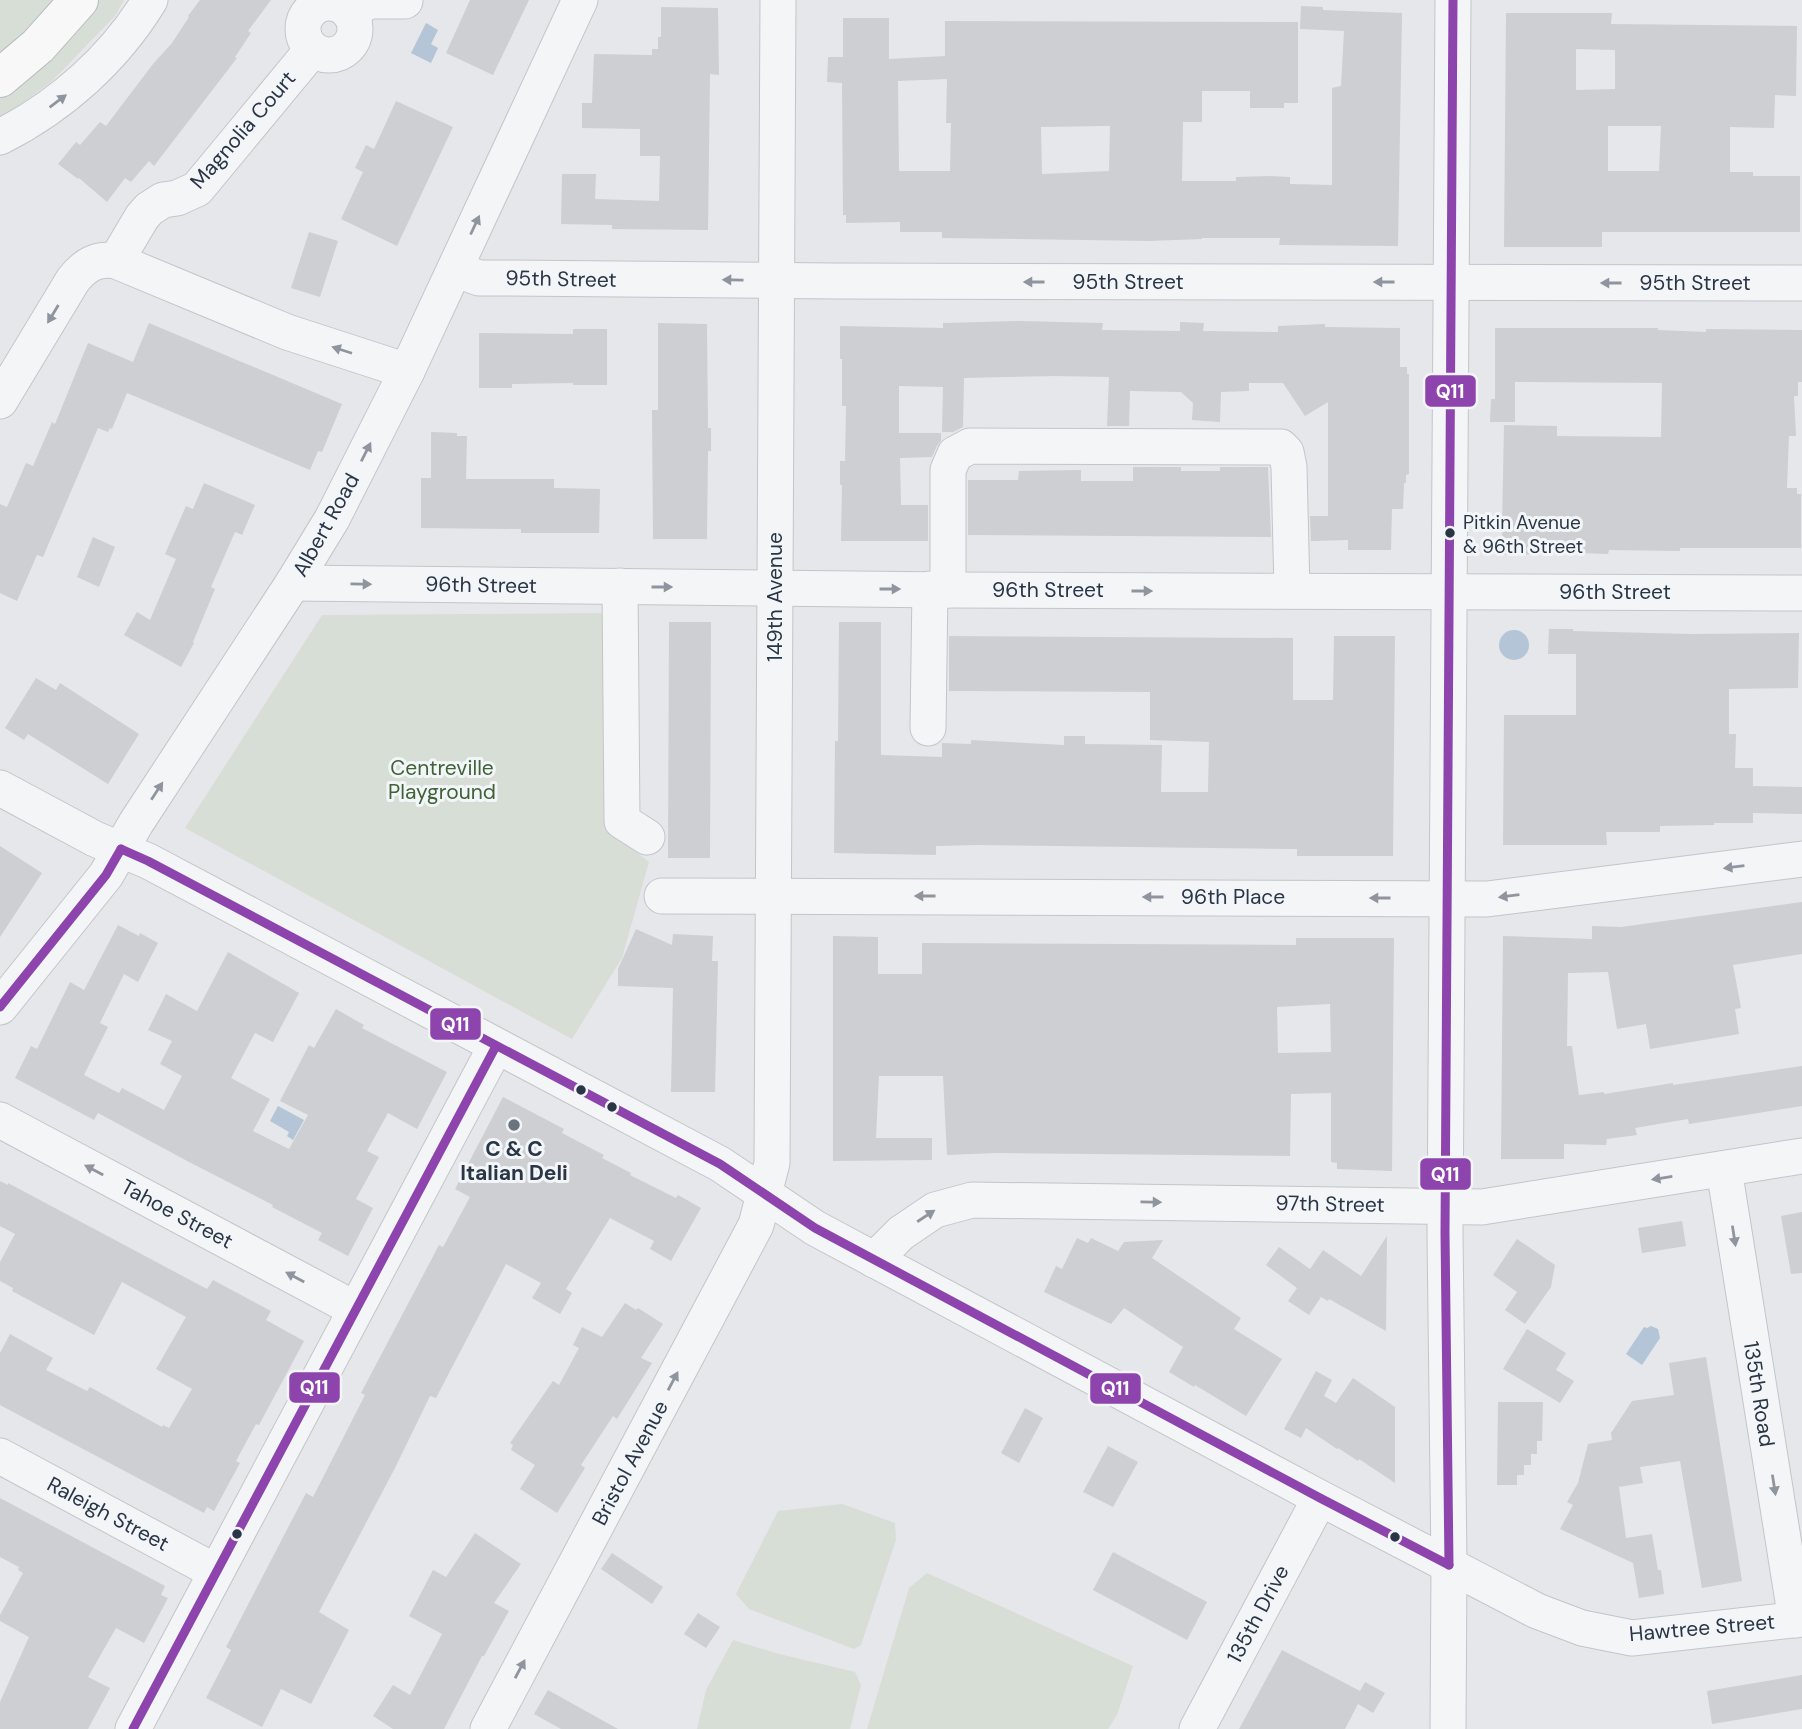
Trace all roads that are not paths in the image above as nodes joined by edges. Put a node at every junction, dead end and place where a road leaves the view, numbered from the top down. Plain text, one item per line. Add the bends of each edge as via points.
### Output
1 (79, 0) edge
2 (150, 0) edge
3 (580, 0) edge
4 (778, 0) edge
5 (1453, 0) edge
6 (405, 1) edge
7 (0, 78) edge
8 (0, 137) edge
9 (105, 261) junction
10 (455, 269) junction
11 (777, 281) junction
12 (1451, 283) junction
13 (1802, 283) edge
14 (407, 371) junction
15 (0, 401) edge
16 (293, 583) junction
17 (620, 586) junction
18 (775, 587) junction
19 (939, 589) junction
20 (1292, 592) junction
21 (1449, 592) junction
22 (1802, 593) edge
23 (928, 728) dead end
24 (0, 788) edge
25 (647, 837) dead end
26 (121, 849) junction
27 (1802, 859) edge
28 (662, 896) dead end
29 (774, 896) junction
30 (1448, 898) junction
31 (0, 1007) edge
32 (496, 1046) junction
33 (0, 1120) edge
34 (1802, 1156) edge
35 (1724, 1169) junction
36 (764, 1194) junction
37 (1446, 1206) junction
38 (874, 1260) junction
39 (355, 1309) junction
40 (0, 1456) edge
41 (1320, 1498) junction
42 (1449, 1565) junction
43 (216, 1572) junction
44 (1799, 1619) edge
45 (133, 1729) edge
46 (488, 1729) edge
47 (1197, 1729) edge
48 (1448, 1729) edge

1 - 7 highway via 38,46
8 -> 2 street via 45,111 88,77
10 -> 3 street, Albert Road
4 - 11 street, 149th Avenue
5 - 12 street
6 - 9 street, Magnolia Court via 370,1 349,12 330,2 310,10 302,30 312,50 197,189 149,209
14 -> 9 street via 287,332
9 -> 15 street, Magnolia Court via 82,270 73,280
11 -> 10 street, 95th Street via 479,278
10 - 14 street, Albert Road
12 -> 11 street, 95th Street
11 - 18 street, 149th Avenue
13 -> 12 street, 95th Street
12 - 21 street
16 -> 14 street, Albert Road via 332,519
16 -> 17 street, 96th Street
26 -> 16 street, Albert Road
17 -> 18 street, 96th Street
17 - 25 street via 622,821
18 -> 19 street, 96th Street
18 - 29 street, 149th Avenue
19 -> 20 street, 96th Street
19 - 20 street via 948,470 955,454 970,446 1281,447 1289,467
19 - 23 street
20 - 21 street, 96th Street
21 - 22 street, 96th Street
21 - 30 street
24 - 26 street, Hawtree Street
26 - 31 street, Albert Road via 106,875
26 - 32 street, Hawtree Street
27 -> 30 street, 96th Place via 1487,899
28 - 29 street, 96th Place
30 -> 29 street, 96th Place
29 - 36 street, 149th Avenue via 772,1163
30 - 37 street
32 - 36 street, Hawtree Street via 720,1164
32 - 39 street
39 -> 33 street, Tahoe Street
34 - 35 street, 97th Street
35 -> 37 street, 97th Street via 1482,1207
35 -> 44 street, 135th Road
36 - 38 street, Hawtree Street
46 -> 36 street, Bristol Avenue via 756,1225
38 -> 37 street, 97th Street via 901,1233 935,1210 972,1200
37 - 42 street
38 - 41 street, Hawtree Street
39 - 43 street
40 - 43 street, Raleigh Street
41 - 42 street, Hawtree Street
41 - 47 street, 135th Drive
42 - 44 street, Hawtree Street via 1537,1611 1581,1628 1632,1638
42 - 48 street
43 - 45 street

